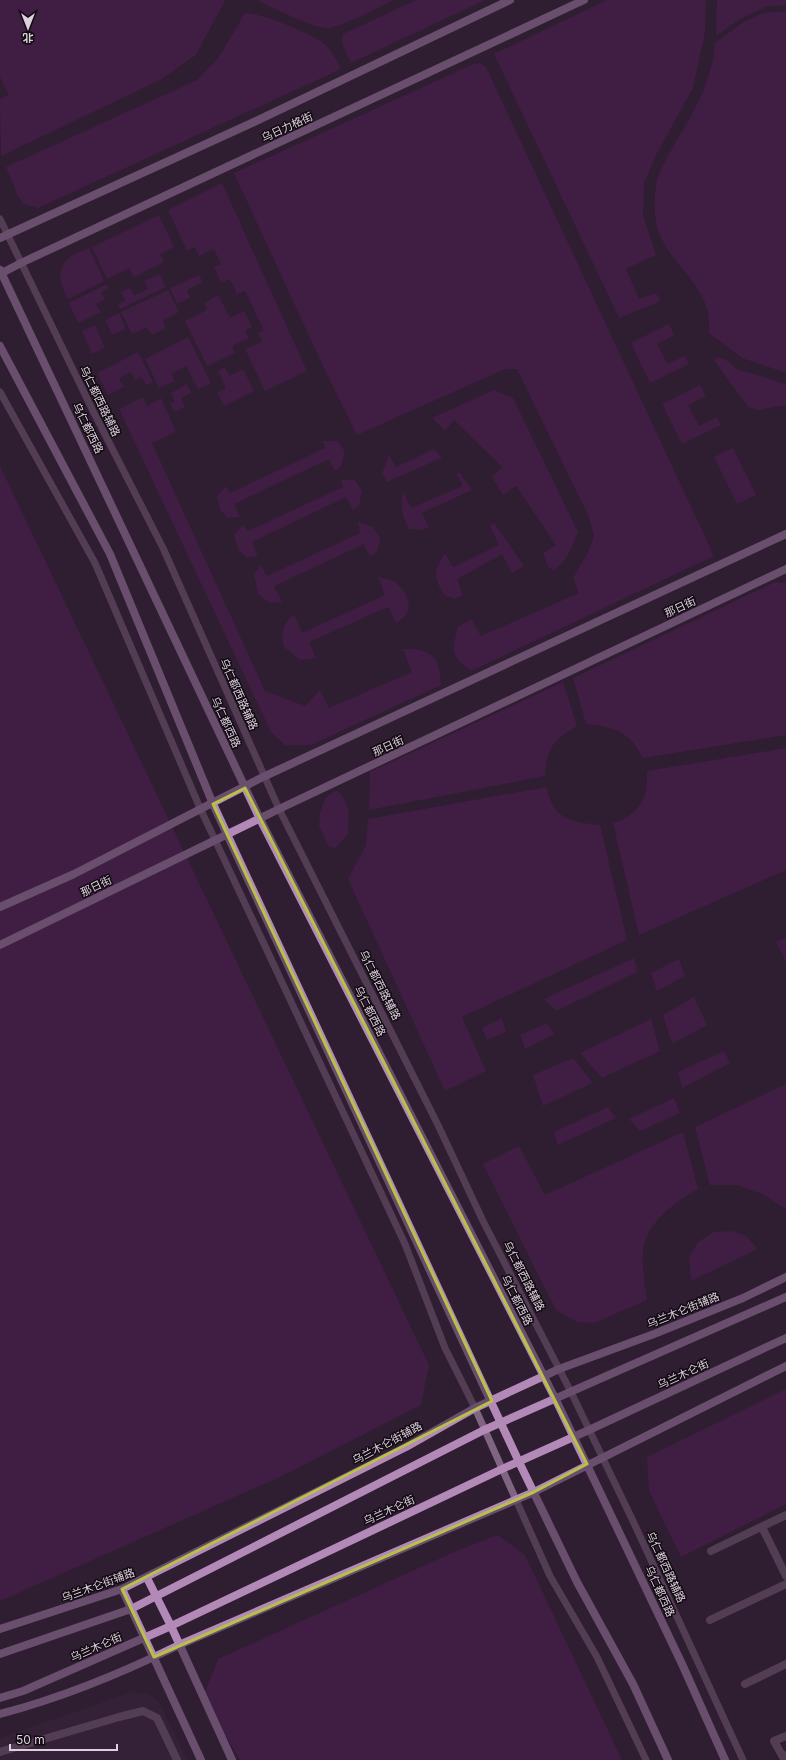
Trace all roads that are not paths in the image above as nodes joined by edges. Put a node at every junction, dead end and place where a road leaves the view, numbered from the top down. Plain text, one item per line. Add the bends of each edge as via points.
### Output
1 (510, 0) edge
2 (584, 0) edge
3 (0, 219) edge
4 (3, 236) edge
5 (21, 263) junction
6 (1, 273) edge
7 (0, 346) edge
8 (0, 392) edge
9 (786, 534) edge
10 (786, 569) edge
11 (263, 777) junction
12 (245, 788) junction
13 (213, 804) junction
14 (200, 808) junction
15 (279, 809) junction
16 (260, 819) junction
17 (227, 835) junction
18 (216, 840) junction
19 (0, 907) edge
20 (0, 944) edge
21 (786, 1278) edge
22 (786, 1297) edge
23 (786, 1338) edge
24 (786, 1366) edge
25 (559, 1369) junction
26 (543, 1376) junction
27 (571, 1392) junction
28 (556, 1400) junction
29 (492, 1401) junction
30 (475, 1408) junction
31 (502, 1423) junction
32 (484, 1430) junction
33 (589, 1430) junction
34 (574, 1437) junction
35 (601, 1457) junction
36 (519, 1462) junction
37 (587, 1464) junction
38 (502, 1469) junction
39 (534, 1492) junction
40 (516, 1500) junction
41 (786, 1515) edge
42 (762, 1527) junction
43 (711, 1551) dead end
44 (786, 1576) edge
45 (147, 1578) junction
46 (786, 1584) edge
47 (122, 1589) junction
48 (155, 1598) junction
49 (131, 1609) junction
50 (710, 1620) dead end
51 (171, 1626) junction
52 (0, 1629) edge
53 (144, 1638) junction
54 (179, 1645) junction
55 (0, 1654) edge
56 (154, 1657) junction
57 (786, 1664) edge
58 (745, 1684) dead end
59 (0, 1698) edge
60 (0, 1714) edge
61 (786, 1736) edge
62 (0, 1752) edge
63 (785, 1757) edge
64 (177, 1760) edge
65 (201, 1760) edge
66 (232, 1760) edge
67 (646, 1760) edge
68 (668, 1760) edge
69 (725, 1760) edge
70 (743, 1760) edge

1 - 4 street, 乌日力格街 via 254,122
2 - 5 street, 乌日力格街
3 - 4 lane, 乌仁都西路辅路
4 - 5 lane, 乌仁都西路辅路
5 - 6 street, 乌日力格街
5 - 11 lane, 乌仁都西路辅路 via 163,548
6 - 12 street, 乌仁都西路
7 - 13 street via 110,554
8 - 14 lane via 95,563
9 - 11 street, 那日街
10 - 15 street, 那日街
11 - 12 street, 那日街
11 - 15 lane, 乌仁都西路辅路
12 - 13 street, 那日街
12 - 16 street, 乌仁都西路
13 - 14 street, 那日街
13 - 17 street
14 - 18 lane
14 - 19 street, 那日街 via 74,874
15 - 16 street, 那日街
15 - 25 lane, 乌仁都西路辅路
16 - 17 street, 那日街
16 - 26 street, 乌仁都西路
17 - 18 street, 那日街
17 - 29 street
18 - 20 street, 那日街
18 - 30 lane via 405,1244 445,1348
21 - 25 street, 乌兰木仑街辅路 via 654,1334
22 - 27 street, 乌兰木仑街
23 - 33 street, 乌兰木仑街
24 - 35 street
25 - 26 street, 乌兰木仑街辅路
25 - 27 lane, 乌仁都西路辅路
26 - 28 street, 乌仁都西路
26 - 29 street, 乌兰木仑街辅路
27 - 28 street, 乌兰木仑街
27 - 33 lane, 乌仁都西路辅路
28 - 31 street, 乌兰木仑街
28 - 34 street, 乌仁都西路
29 - 30 street, 乌兰木仑街辅路
29 - 31 street
30 - 32 lane
30 - 45 street, 乌兰木仑街辅路 via 406,1447
31 - 32 street, 乌兰木仑街
31 - 36 street
32 - 38 lane
32 - 48 street, 乌兰木仑街
33 - 34 street, 乌兰木仑街
33 - 35 lane, 乌仁都西路辅路
34 - 36 street, 乌兰木仑街
34 - 37 street, 乌仁都西路
35 - 37 street
35 - 70 lane, 乌仁都西路辅路
36 - 38 street, 乌兰木仑街
36 - 39 street
37 - 39 street
37 - 69 street, 乌仁都西路
38 - 40 lane
38 - 51 street, 乌兰木仑街
39 - 40 street
39 - 68 street via 577,1582 633,1684
40 - 54 street
40 - 67 lane via 550,1576 597,1657
41 - 42 street
42 - 43 street
42 - 44 street
45 - 47 street, 乌兰木仑街辅路
45 - 48 street
46 - 50 street
47 - 49 street
47 - 52 street, 乌兰木仑街辅路
48 - 49 street, 乌兰木仑街
48 - 51 street
49 - 53 street
49 - 55 street, 乌兰木仑街
51 - 53 street, 乌兰木仑街
51 - 54 street
53 - 56 street
53 - 59 street, 乌兰木仑街 via 23,1691
54 - 56 street
54 - 66 street
56 - 60 street via 39,1704
56 - 65 street
57 - 58 street
61 - 63 street via 774,1741
62 - 64 street via 142,1711 157,1718

